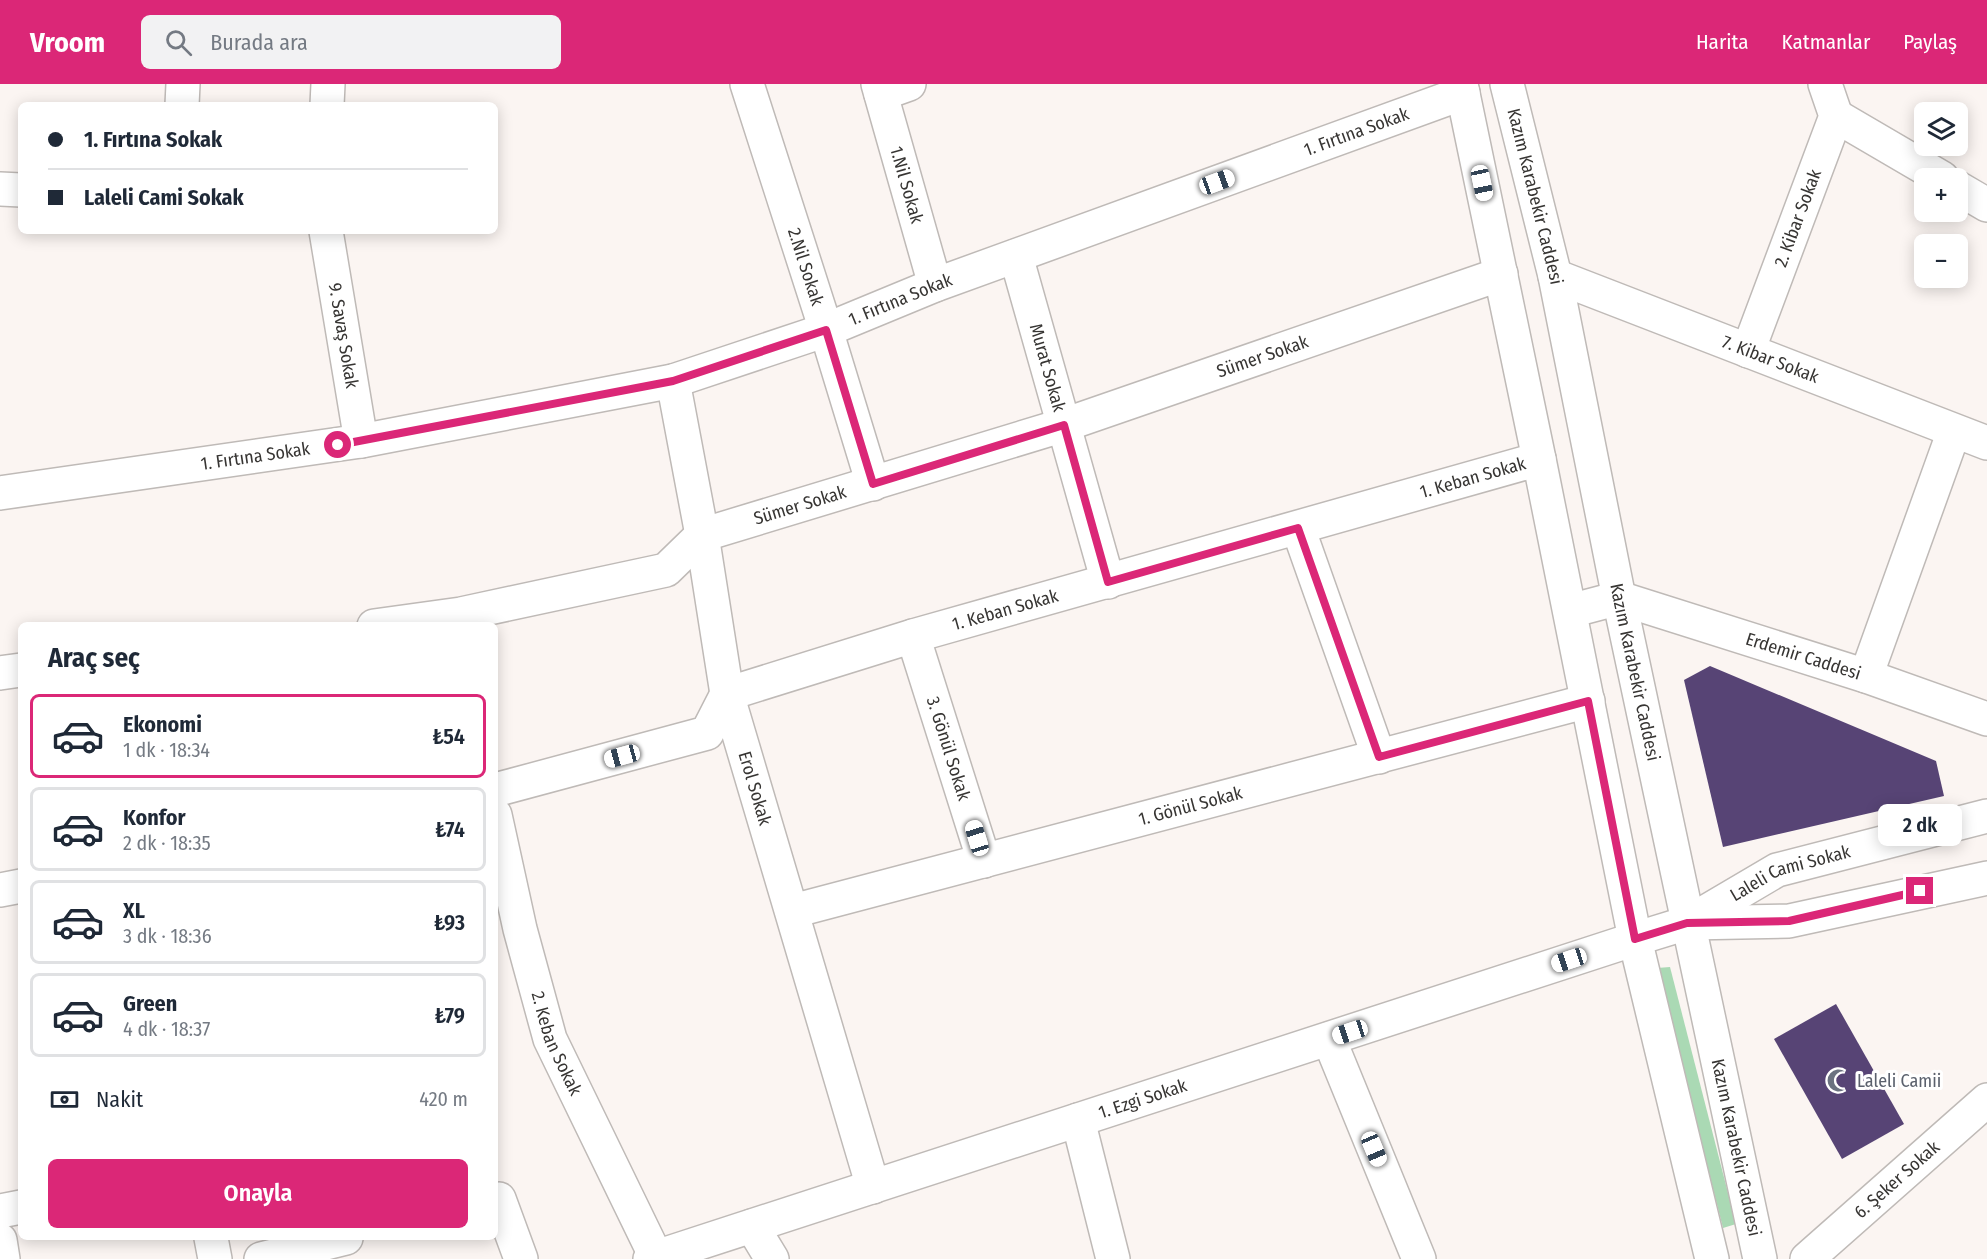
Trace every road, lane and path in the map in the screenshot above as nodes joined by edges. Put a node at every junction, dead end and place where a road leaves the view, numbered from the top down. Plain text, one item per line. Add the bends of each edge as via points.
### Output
1 (183, 84) edge
2 (328, 84) edge
3 (747, 84) edge
4 (1507, 84) edge
5 (1825, 84) edge
6 (890, 87) edge
7 (1462, 88) edge
8 (182, 102) edge
9 (327, 102) edge
10 (1836, 116) junction
11 (1925, 168) edge
12 (0, 189) edge
13 (18, 190) edge
14 (1968, 194) edge
15 (1987, 205) edge
16 (326, 234) edge
17 (1016, 256) junction
18 (1501, 274) junction
19 (1555, 276) junction
20 (935, 285) junction
21 (826, 330) junction
22 (1748, 351) junction
23 (673, 381) junction
24 (1064, 425) junction
25 (1954, 431) junction
26 (361, 441) junction
27 (1987, 443) edge
28 (1539, 459) junction
29 (873, 484) junction
30 (0, 493) edge
31 (1298, 528) junction
32 (702, 535) junction
33 (1108, 582) junction
34 (1619, 598) junction
35 (1570, 611) junction
36 (403, 622) edge
37 (913, 636) junction
38 (18, 670) edge
39 (0, 673) edge
40 (1866, 676) junction
41 (727, 694) junction
42 (1588, 701) junction
43 (1987, 719) edge
44 (1379, 757) junction
45 (498, 789) edge
46 (1987, 816) edge
47 (498, 829) edge
48 (984, 861) junction
49 (1987, 878) edge
50 (18, 887) edge
51 (0, 890) edge
52 (793, 911) junction
53 (1687, 923) junction
54 (1635, 939) junction
55 (1329, 1039) junction
56 (1987, 1100) edge
57 (1078, 1120) junction
58 (873, 1187) junction
59 (498, 1202) edge
60 (18, 1208) edge
61 (0, 1211) edge
62 (752, 1226) junction
63 (0, 1240) edge
64 (211, 1240) edge
65 (338, 1240) edge
66 (653, 1258) edge
67 (3, 1259) edge
68 (215, 1259) edge
69 (261, 1259) edge
70 (521, 1259) edge
71 (772, 1259) edge
72 (1113, 1259) edge
73 (1419, 1259) edge
74 (1712, 1259) edge
75 (1760, 1259) edge
76 (1806, 1259) edge

1 - 8 street
2 - 9 street
3 - 21 street, 2.Nil Sokak
4 - 19 street, Kazım Karabekir Caddesi
5 - 10 street
6 - 20 street, 1.Nil Sokak
7 - 17 street, 1. Fırtına Sokak
7 - 18 street
10 - 11 street
10 - 22 street, 2. Kibar Sokak
12 - 13 street
14 - 15 street
16 - 26 street, 9. Savaş Sokak
17 - 20 street, 1. Fırtına Sokak
17 - 24 street, Murat Sokak
18 - 24 street, Sümer Sokak
18 - 28 street
19 - 22 street, 7. Kibar Sokak
19 - 34 street, Kazım Karabekir Caddesi
20 - 21 street, 1. Fırtına Sokak
21 - 23 street, 1. Fırtına Sokak
21 - 29 street, 2.Nil Sokak
22 - 25 street, 7. Kibar Sokak
23 - 26 street, 1. Fırtına Sokak
23 - 32 street, Erol Sokak
24 - 29 street, Sümer Sokak
24 - 33 street, Murat Sokak
25 - 27 street, 7. Kibar Sokak
25 - 40 street
26 - 30 street, 1. Fırtına Sokak
28 - 31 street, 1. Keban Sokak
28 - 35 street
29 - 32 street, Sümer Sokak
31 - 33 street, 1. Keban Sokak
31 - 44 street
32 - 36 street, Sümer Sokak via 666,570 461,614
32 - 41 street, Erol Sokak
33 - 37 street, 1. Keban Sokak
34 - 35 street
34 - 40 street, Erdemir Caddesi
34 - 53 street, Kazım Karabekir Caddesi
35 - 42 street
37 - 41 street, 1. Keban Sokak
37 - 48 street, 3. Gönül Sokak
38 - 39 street
40 - 43 street, Erdemir Caddesi
41 - 45 street via 707,734
41 - 52 street, Erol Sokak
42 - 44 street, 1. Gönül Sokak
42 - 54 street
44 - 48 street, 1. Gönül Sokak
46 - 53 street, Laleli Cami Sokak via 1777,870
47 - 66 street, 2. Keban Sokak via 549,1039
48 - 52 street, 1. Gönül Sokak
49 - 53 street, Laleli Cami Sokak via 1789,921
50 - 51 street
52 - 58 street, Erol Sokak
53 - 54 street, 1. Ezgi Sokak
53 - 75 street, Kazım Karabekir Caddesi
54 - 55 street, 1. Ezgi Sokak
54 - 74 street
55 - 57 street, 1. Ezgi Sokak
55 - 73 street
56 - 76 street, 6. Şeker Sokak
57 - 58 street, 1. Ezgi Sokak
57 - 72 street
58 - 62 street, 1. Ezgi Sokak
59 - 70 street
60 - 61 street
62 - 66 street, 1. Ezgi Sokak
62 - 71 street
63 - 67 street
64 - 68 street
65 - 69 street

